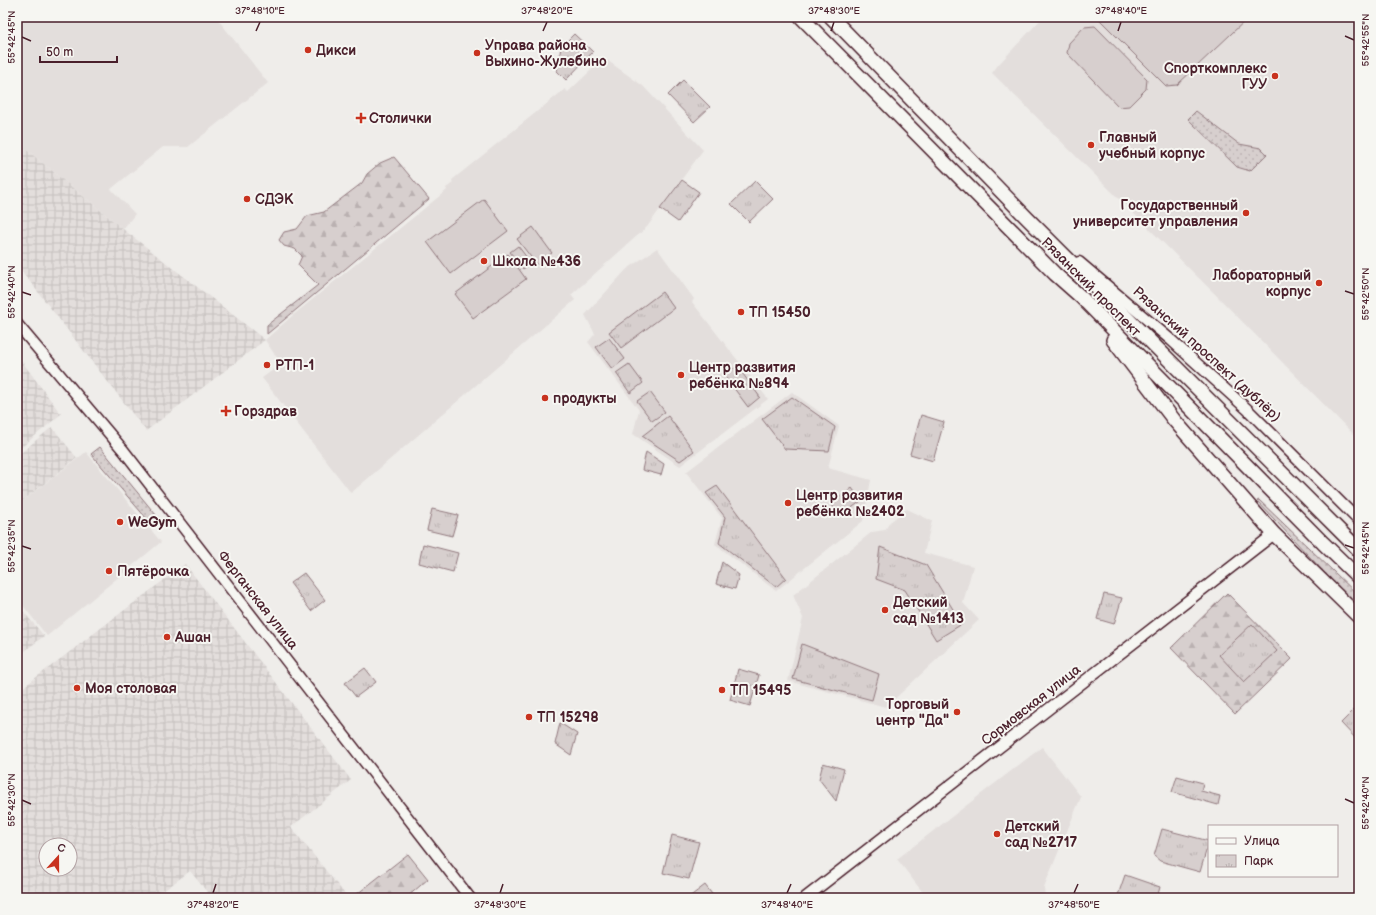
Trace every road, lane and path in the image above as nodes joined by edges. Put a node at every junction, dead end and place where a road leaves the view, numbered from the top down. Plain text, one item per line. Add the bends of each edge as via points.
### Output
1 (801, 17) edge
2 (831, 17) edge
3 (1027, 218) junction
4 (1080, 297) junction
5 (17, 324) edge
6 (1359, 522) edge
7 (1274, 534) junction
8 (1359, 550) edge
9 (1359, 578) edge
10 (1359, 618) edge
11 (470, 898) edge
12 (806, 898) edge

1 - 4 main road, Рязанский проспект
2 - 3 main road, Рязанский проспект
3 - 6 street, Рязанский проспект (дублёр) via 1171,340 1247,409
3 - 8 main road, Рязанский проспект
4 - 7 main road via 1174,420
4 - 9 main road, Рязанский проспект
5 - 11 street, Ферганская улица via 124,451
7 - 10 main road
7 - 12 street, Сормовская улица

